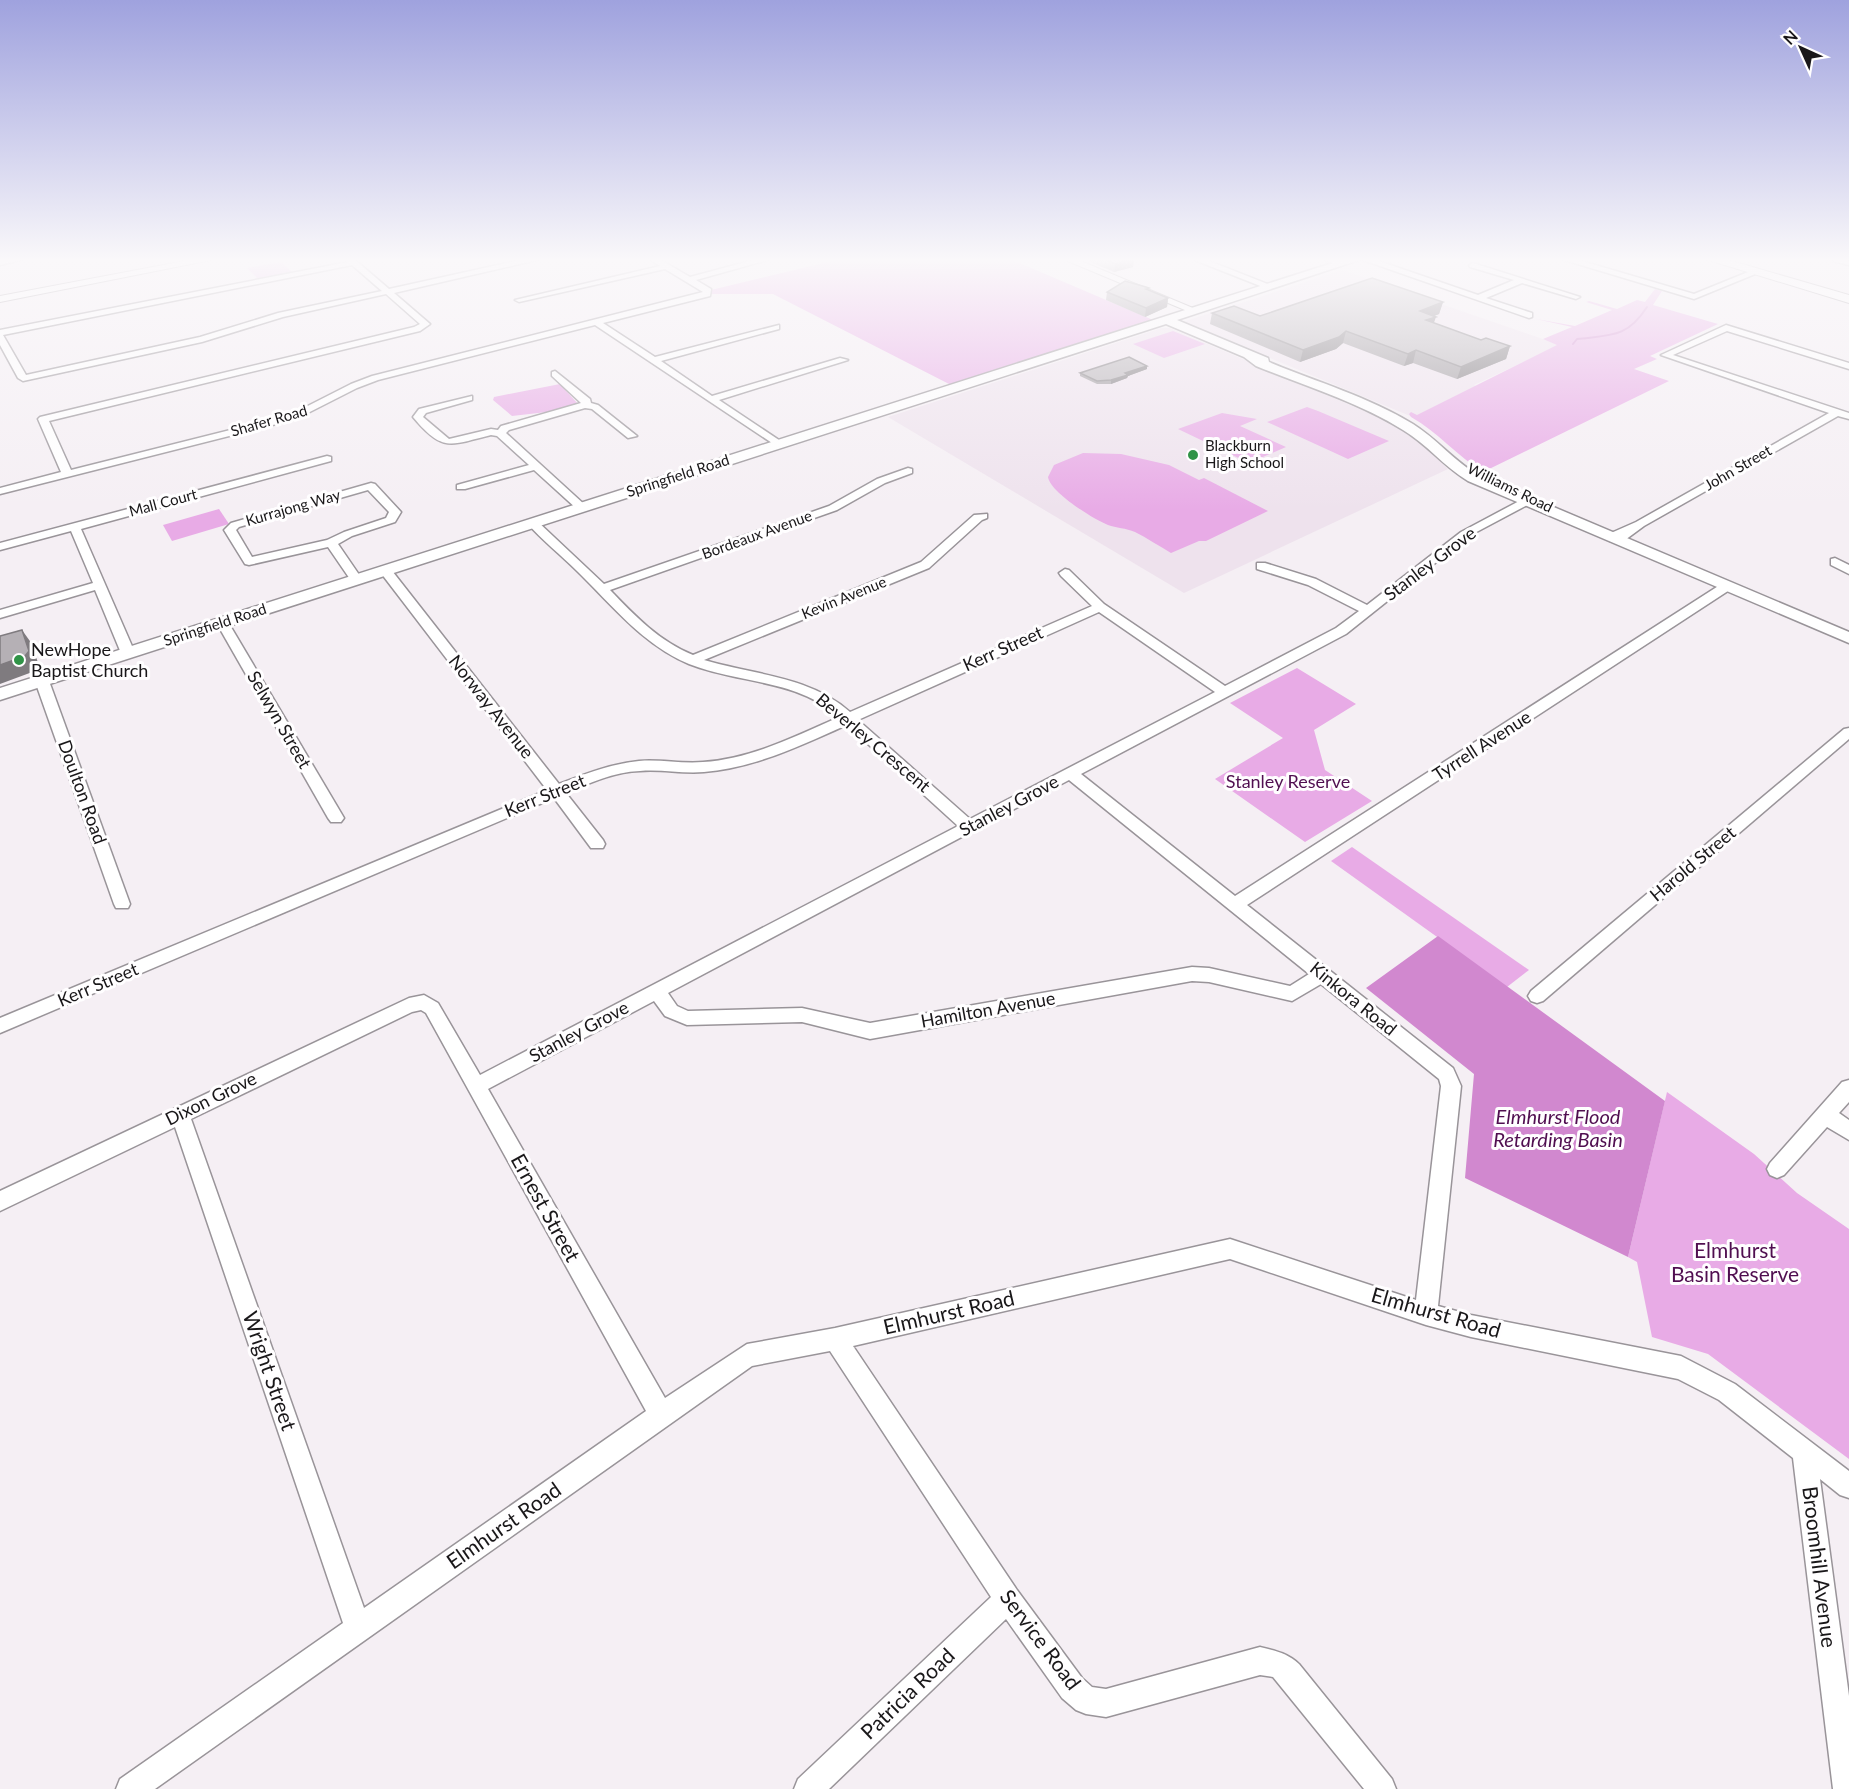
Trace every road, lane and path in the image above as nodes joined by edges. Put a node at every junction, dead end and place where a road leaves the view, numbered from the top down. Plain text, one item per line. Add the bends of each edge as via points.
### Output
1 (4, 342) edge
2 (186, 342) edge
3 (361, 342) edge
4 (519, 342) edge
5 (627, 342) edge
6 (719, 342) edge
7 (1096, 342) edge
8 (1217, 342) edge
9 (1692, 342) edge
10 (1773, 342) edge
11 (654, 360) junction
12 (843, 360) dead end
13 (1849, 366) edge
14 (555, 374) dead end
15 (1312, 382) junction
16 (1334, 394) junction
17 (1348, 395) junction
18 (468, 398) dead end
19 (711, 399) junction
20 (585, 405) junction
21 (1837, 411) junction
22 (1849, 416) edge
23 (500, 433) junction
24 (632, 436) dead end
25 (778, 444) junction
26 (327, 459) dead end
27 (537, 466) junction
28 (908, 471) dead end
29 (67, 474) junction
30 (1472, 474) junction
31 (461, 488) dead end
32 (0, 491) edge
33 (1529, 500) junction
34 (581, 507) junction
35 (983, 516) dead end
36 (533, 523) junction
37 (75, 527) junction
38 (1622, 540) junction
39 (331, 543) junction
40 (0, 547) edge
41 (1835, 562) dead end
42 (1261, 566) dead end
43 (385, 570) junction
44 (1849, 570) edge
45 (1065, 573) dead end
46 (356, 579) junction
47 (99, 585) junction
48 (1727, 586) junction
49 (602, 589) junction
50 (1100, 607) junction
51 (1369, 611) junction
52 (0, 614) edge
53 (222, 622) junction
54 (1849, 638) edge
55 (128, 653) junction
56 (693, 660) junction
57 (42, 681) junction
58 (1225, 692) junction
59 (0, 694) edge
60 (848, 718) junction
61 (1849, 732) edge
62 (1071, 774) junction
63 (555, 791) junction
64 (336, 818) dead end
65 (969, 827) junction
66 (597, 844) dead end
67 (122, 904) dead end
68 (1236, 904) junction
69 (1322, 974) junction
70 (657, 991) junction
71 (1537, 996) dead end
72 (424, 1002) joint
73 (0, 1026) edge
74 (476, 1086) junction
75 (1849, 1088) edge
76 (180, 1114) junction
77 (1824, 1115) junction
78 (1849, 1131) edge
79 (1778, 1169) dead end
80 (0, 1201) edge
81 (1426, 1314) junction
82 (835, 1339) junction
83 (662, 1416) junction
84 (1804, 1451) junction
85 (1849, 1486) edge
86 (1008, 1599) junction
87 (358, 1628) junction
88 (130, 1789) edge
89 (808, 1789) edge
90 (1382, 1789) edge
91 (1847, 1789) edge

1 - 2 street via 23,378
3 - 29 street via 43,419
4 - 29 street, Shafer Road via 375,378 293,417
5 - 11 street
6 - 11 street
7 - 25 main road, Springfield Road
8 - 15 main road, Williams Road
9 - 21 street via 1665,354
10 - 13 street
11 - 19 street
12 - 19 street
14 - 20 street via 587,401
15 - 16 main road, Williams Road
15 - 17 main road, Williams Road
16 - 17 main road
16 - 30 main road, Williams Road via 1410,428
17 - 30 main road, Williams Road via 1420,428
18 - 23 street via 422,411 418,417 449,442
19 - 25 street
20 - 23 street via 505,428
20 - 24 street via 595,407
21 - 22 street
21 - 38 street, John Street via 1640,524
23 - 27 street
25 - 34 main road, Springfield Road
26 - 37 street, Mall Court
27 - 31 street
27 - 34 street
28 - 49 street, Bordeaux Avenue via 833,508
29 - 32 street, Shafer Road
30 - 33 main road, Williams Road
33 - 38 main road, Williams Road
33 - 51 street, Stanley Grove via 1465,534
34 - 36 main road, Springfield Road
35 - 56 street, Kevin Avenue via 925,565
36 - 43 main road, Springfield Road
36 - 49 street, Beverley Crescent
37 - 40 street, Mall Court
37 - 47 street
38 - 48 main road, Williams Road
39 - 39 street, Kurrajong Way via 249,561 230,530 235,525 371,486 395,512 391,520
39 - 46 street
41 - 44 street
42 - 51 street via 1311,582
43 - 46 main road, Springfield Road
43 - 63 street, Norway Avenue
45 - 50 street
46 - 53 main road, Springfield Road
47 - 52 street
47 - 55 street
48 - 54 main road, Williams Road
48 - 68 street, Tyrrell Avenue
49 - 56 street, Beverley Crescent via 648,634 676,654
50 - 58 street
50 - 60 street, Kerr Street
51 - 58 street, Stanley Grove via 1341,631
53 - 55 main road, Springfield Road
53 - 64 street, Selwyn Street
55 - 57 main road, Springfield Road
56 - 60 street, Beverley Crescent via 810,690
57 - 59 main road, Springfield Road
57 - 67 street, Doulton Road
58 - 62 street, Stanley Grove
60 - 63 street, Kerr Street via 749,759 704,767 639,766 600,773
60 - 65 street, Beverley Crescent
61 - 71 street, Harold Street
62 - 65 street, Stanley Grove
62 - 68 street, Kinkora Road
63 - 66 street, Norway Avenue
63 - 73 street, Kerr Street
65 - 70 street, Stanley Grove
68 - 69 street, Kinkora Road
69 - 70 street, Hamilton Avenue via 1292,994 1192,974 870,1031 802,1015 687,1018 671,1011
69 - 81 street, Kinkora Road via 1446,1074 1451,1086
70 - 74 street, Stanley Grove
72 - 74 street, Ernest Street via 432,1008
72 - 76 street, Dixon Grove via 410,1005
74 - 83 street, Ernest Street
75 - 77 street
76 - 80 street, Dixon Grove
76 - 87 street, Wright Street
77 - 78 street
77 - 79 street
81 - 82 street, Elmhurst Road via 1230,1249
81 - 84 street, Elmhurst Road via 1681,1368 1727,1392
82 - 83 street, Elmhurst Road via 747,1355
82 - 86 street, Service Road
83 - 87 street, Elmhurst Road
84 - 85 street, Elmhurst Road
84 - 91 street, Broomhill Avenue
86 - 89 street, Patricia Road
86 - 90 street, Service Road via 1072,1688 1086,1700 1106,1702 1260,1660 1280,1665 1302,1687
87 - 88 street, Elmhurst Road

